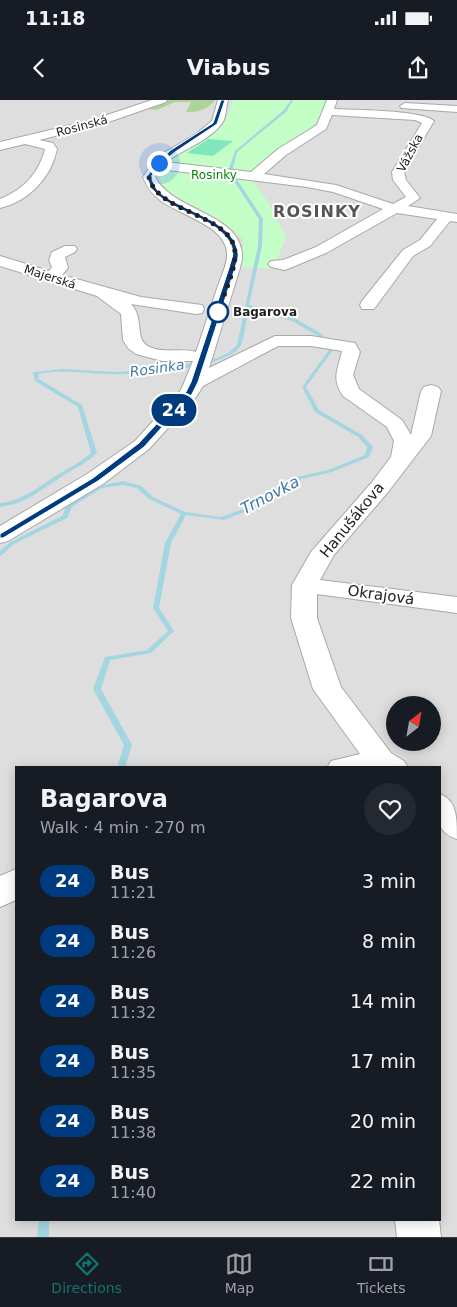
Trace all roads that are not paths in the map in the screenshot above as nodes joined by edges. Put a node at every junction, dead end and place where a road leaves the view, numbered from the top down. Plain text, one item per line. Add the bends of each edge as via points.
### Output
1 (223, 100) edge
2 (448, 100) edge
3 (457, 100) edge
4 (159, 101) edge
5 (130, 104) edge
6 (331, 104) edge
7 (457, 109) edge
8 (26, 140) junction
9 (0, 146) edge
10 (157, 165) junction
11 (247, 176) junction
12 (0, 204) edge
13 (392, 208) junction
14 (452, 218) edge
15 (234, 245) junction
16 (70, 249) dead end
17 (0, 261) edge
18 (276, 264) dead end
19 (213, 274) dead end
20 (52, 278) junction
21 (100, 292) junction
22 (368, 305) dead end
23 (198, 364) junction
24 (431, 392) dead end
25 (402, 456) junction
26 (0, 536) edge
27 (306, 585) junction
28 (457, 605) edge
29 (386, 764) edge
30 (364, 766) edge
31 (441, 806) edge
32 (457, 827) edge
33 (15, 883) edge
34 (0, 894) edge
35 (417, 1221) edge
36 (419, 1237) edge

1 - 10 street via 215,123
2 - 3 street
4 - 5 street, Rosinská
5 - 8 street, Rosinská via 96,123
6 - 7 street
6 - 11 street via 322,127
6 - 13 street, Vážska via 428,121 398,172 399,181 413,198
8 - 9 street, Rosinská
8 - 12 street via 49,146 49,162 23,194
10 - 11 street
10 - 15 street via 149,177 155,190 217,226
11 - 13 street via 336,189
13 - 14 street
13 - 18 street via 321,250 285,266
14 - 22 street via 425,243 408,253
15 - 19 street via 224,251
15 - 23 street via 232,268
16 - 20 street via 57,255 60,268
17 - 20 street, Majerská
20 - 21 street, Majerská
21 - 23 street, Majerská via 123,306 131,317 131,339 136,347
21 - 23 street, Majerská via 141,302 199,303 193,332
23 - 25 street via 275,341 349,347 351,352 344,375 350,392 395,424 404,441
23 - 26 street via 189,393 142,445 95,479
24 - 25 street, Hanušákova via 422,436
25 - 27 street, Hanušákova via 380,487 323,552
27 - 28 street, Okrajová
27 - 29 street, Hanušákova via 304,618 327,688
29 - 30 street
31 - 32 street
33 - 34 street
35 - 36 street

